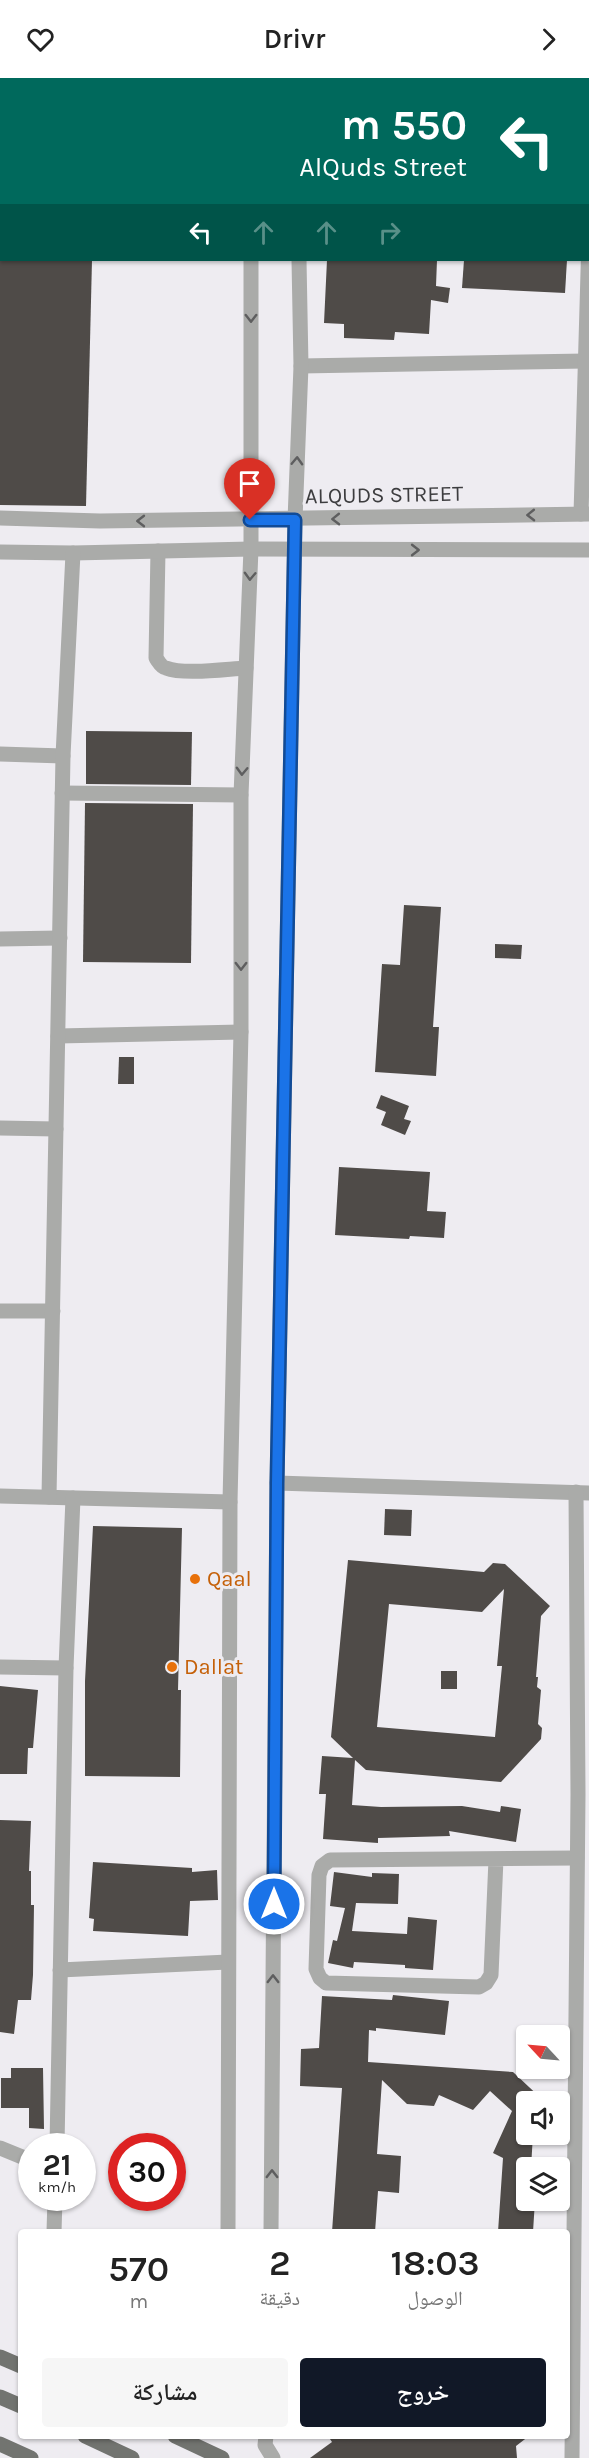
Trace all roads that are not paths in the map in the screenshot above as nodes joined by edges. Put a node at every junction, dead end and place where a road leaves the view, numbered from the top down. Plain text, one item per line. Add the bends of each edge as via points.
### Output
1 (251, 261) edge
2 (299, 261) edge
3 (588, 261) edge
4 (586, 361) junction
5 (301, 366) junction
6 (585, 514) edge
7 (0, 518) edge
8 (250, 520) junction
9 (295, 520) junction
10 (251, 549) junction
11 (294, 550) junction
12 (589, 550) edge
13 (158, 551) junction
14 (0, 552) edge
15 (73, 554) junction
16 (246, 668) junction
17 (0, 754) edge
18 (63, 756) junction
19 (62, 793) junction
20 (241, 795) junction
21 (0, 939) edge
22 (60, 939) junction
23 (241, 1032) junction
24 (58, 1036) junction
25 (0, 1128) edge
26 (56, 1129) junction
27 (0, 1311) edge
28 (53, 1311) junction
29 (277, 1483) junction
30 (583, 1492) edge
31 (0, 1496) edge
32 (49, 1497) junction
33 (73, 1498) junction
34 (230, 1502) junction
35 (0, 1667) edge
36 (66, 1668) junction
37 (584, 1794) edge
38 (583, 1822) edge
39 (577, 1858) junction
40 (496, 1859) junction
41 (228, 1962) junction
42 (60, 1970) junction
43 (583, 2071) edge
44 (57, 2133) edge
45 (0, 2148) edge
46 (18, 2155) edge
47 (55, 2211) edge
48 (54, 2229) edge
49 (228, 2229) edge
50 (271, 2229) edge
51 (0, 2357) edge
52 (18, 2365) edge
53 (0, 2397) edge
54 (18, 2405) edge
55 (91, 2439) edge
56 (266, 2439) edge
57 (202, 2442) edge
58 (0, 2444) edge
59 (31, 2458) edge
60 (132, 2458) edge
61 (222, 2458) edge
62 (273, 2458) edge
63 (572, 2458) edge

1 -> 8 street
2 - 5 street
3 - 4 street
4 - 5 street
4 - 6 street
9 -> 5 street
6 -> 9 street, ALQUDS STREET
8 -> 7 street, ALQUDS STREET
8 - 9 street, ALQUDS STREET
8 - 10 street
9 - 11 street
10 - 11 street
10 - 13 street
10 -> 16 street
11 -> 12 street
11 - 29 street
13 - 15 street
13 - 16 street via 156,658 160,664 192,671
14 - 15 street
15 - 18 street
16 -> 20 street
17 - 18 street
18 - 19 street
19 - 20 street
19 - 22 street
20 -> 23 street
21 - 22 street
22 - 24 street
23 - 24 street
23 - 34 street
24 - 26 street
25 - 26 street
26 - 28 street
27 - 28 street
28 - 32 street
29 - 30 street
50 -> 29 street
30 - 37 street
31 - 32 street
32 - 33 street
33 - 34 street
33 - 36 street
34 - 41 street
35 - 36 street
36 - 42 street
37 - 38 street
38 - 39 street
39 - 40 street
39 - 43 street
40 - 40 street via 330,1860 319,1875 316,1969 320,1978 326,1983 479,1987 486,1983 492,1975
41 - 42 street
41 - 49 street
42 - 44 street
43 - 63 street
45 - 46 street
47 - 48 street
51 - 52 main road
53 - 54 main road
55 - 60 main road
56 - 62 street
57 - 61 main road
58 - 59 main road

